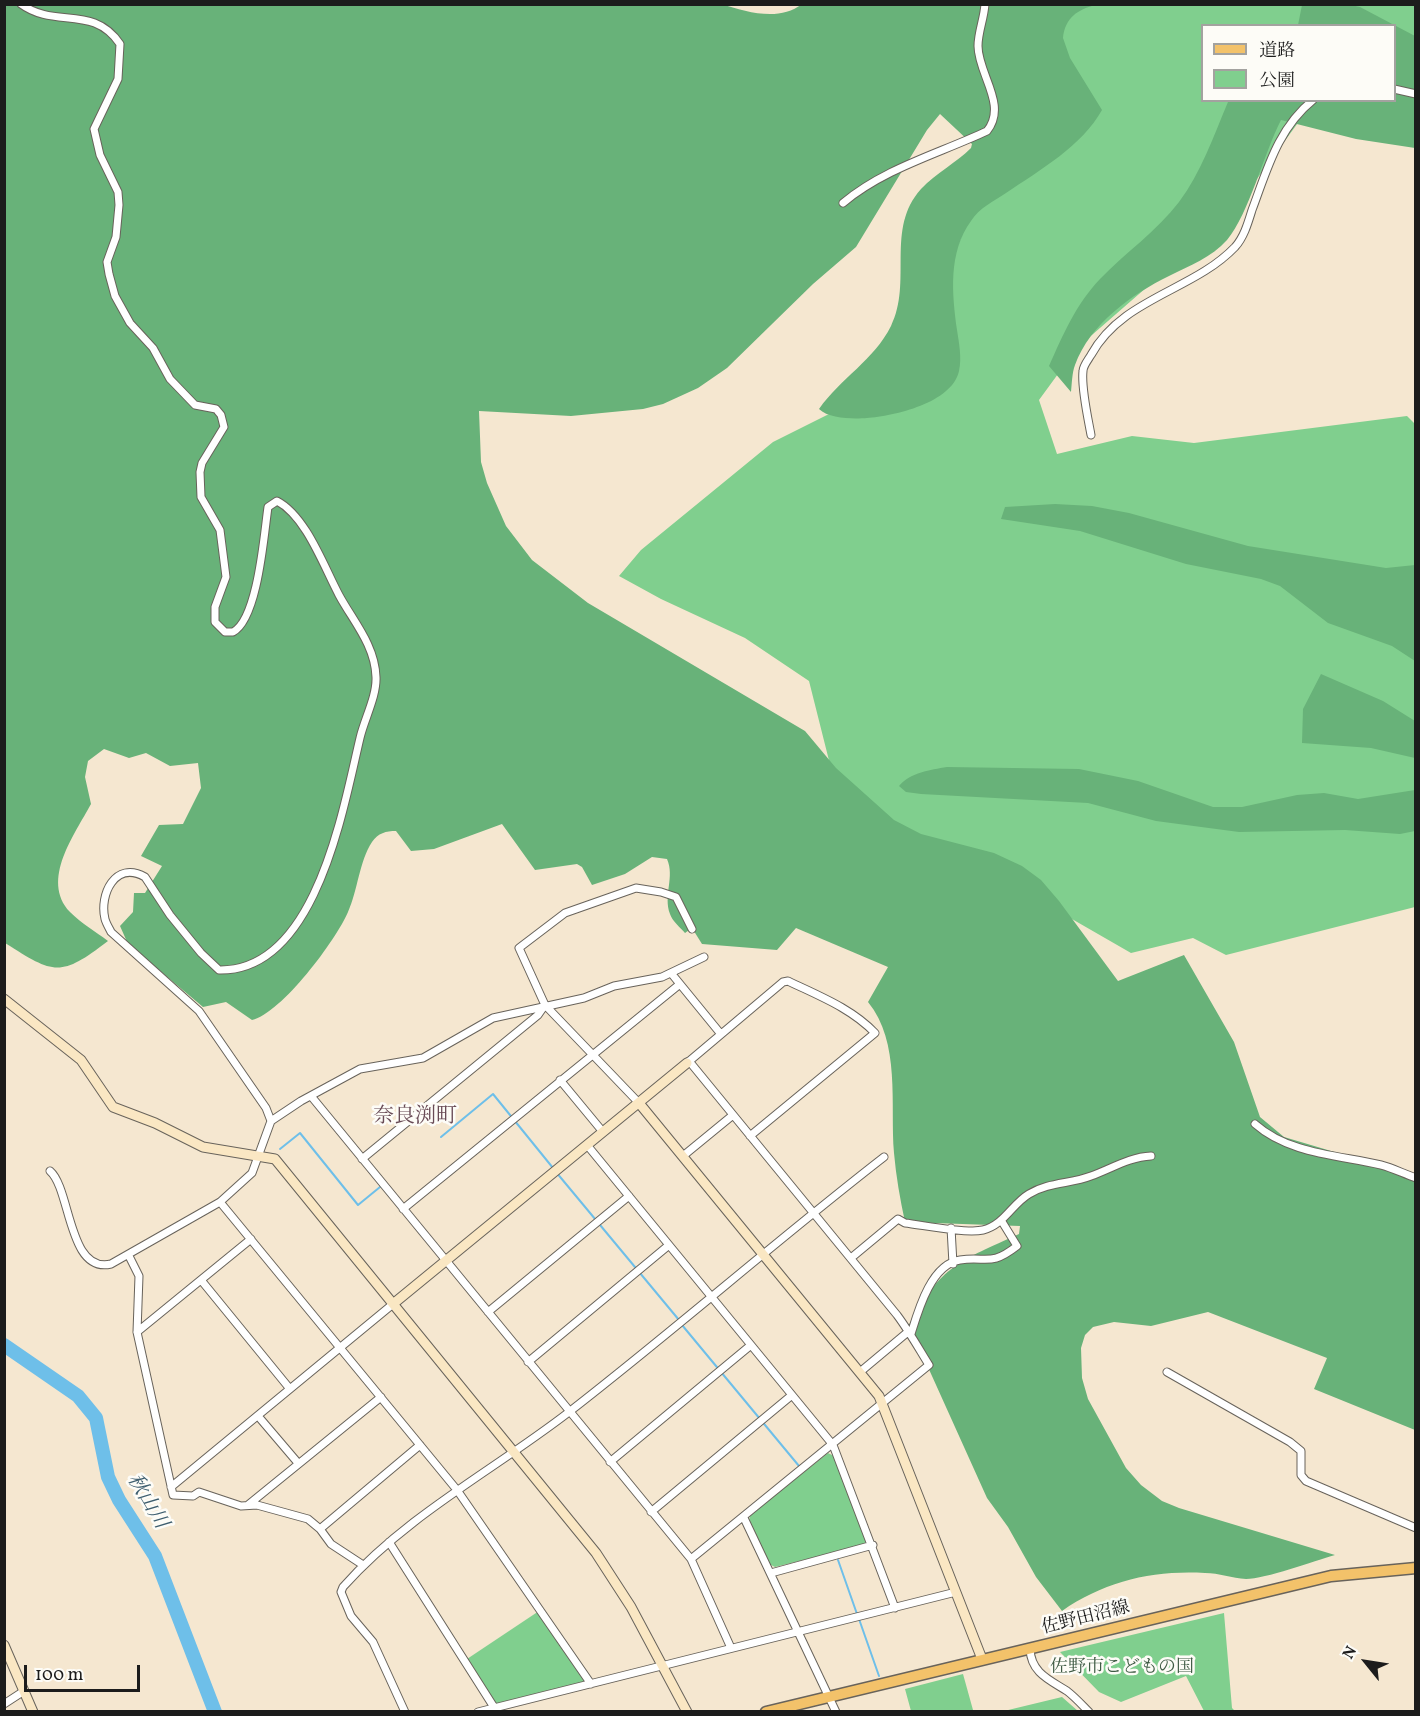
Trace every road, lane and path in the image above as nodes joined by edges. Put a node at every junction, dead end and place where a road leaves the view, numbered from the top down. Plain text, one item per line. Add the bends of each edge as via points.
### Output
1 (21, 4) edge
2 (985, 4) edge
3 (1396, 89) edge
4 (1416, 94) edge
5 (1311, 102) edge
6 (843, 203) dead end
7 (1090, 435) dead end
8 (692, 929) dead end
9 (704, 957) dead end
10 (671, 973) junction
11 (680, 984) junction
12 (4, 999) edge
13 (545, 1005) junction
14 (720, 1033) junction
15 (592, 1054) junction
16 (688, 1062) junction
17 (560, 1080) junction
18 (311, 1096) junction
19 (639, 1103) junction
20 (733, 1115) junction
21 (271, 1120) junction
22 (1254, 1124) dead end
23 (603, 1132) junction
24 (750, 1136) junction
25 (587, 1145) junction
26 (260, 1155) junction
27 (683, 1156) junction
28 (1151, 1156) dead end
29 (884, 1157) dead end
30 (362, 1159) junction
31 (50, 1171) dead end
32 (1416, 1178) edge
33 (629, 1196) junction
34 (220, 1202) junction
35 (403, 1209) junction
36 (813, 1212) junction
37 (1001, 1220) junction
38 (951, 1228) junction
39 (251, 1239) junction
40 (669, 1245) junction
41 (762, 1253) junction
42 (129, 1256) junction
43 (851, 1258) junction
44 (446, 1261) junction
45 (953, 1264) junction
46 (201, 1280) junction
47 (711, 1296) junction
48 (393, 1304) junction
49 (488, 1312) junction
50 (137, 1332) junction
51 (910, 1333) junction
52 (751, 1345) junction
53 (340, 1347) junction
54 (528, 1362) junction
55 (860, 1372) junction
56 (1167, 1372) dead end
57 (290, 1389) junction
58 (792, 1395) junction
59 (381, 1397) junction
60 (883, 1404) junction
61 (569, 1412) junction
62 (258, 1416) junction
63 (420, 1444) junction
64 (833, 1445) junction
65 (515, 1451) junction
66 (610, 1462) junction
67 (298, 1463) junction
68 (171, 1487) junction
69 (458, 1490) junction
70 (248, 1506) junction
71 (651, 1512) junction
72 (744, 1518) junction
73 (1416, 1528) edge
74 (320, 1529) junction
75 (389, 1542) junction
76 (873, 1545) junction
77 (691, 1559) junction
78 (363, 1565) junction
79 (1416, 1568) edge
80 (771, 1573) junction
81 (956, 1592) junction
82 (895, 1608) junction
83 (797, 1633) junction
84 (4, 1645) edge
85 (731, 1648) junction
86 (1030, 1649) junction
87 (982, 1659) junction
88 (663, 1666) junction
89 (591, 1684) junction
90 (24, 1690) junction
91 (828, 1697) junction
92 (4, 1704) edge
93 (496, 1709) edge
94 (33, 1712) edge
95 (405, 1712) edge
96 (478, 1712) edge
97 (687, 1712) edge
98 (766, 1712) edge
99 (836, 1712) edge
100 (1089, 1712) edge

1 - 21 street via 38,14 92,20 106,27 120,44 118,79 94,129 100,155 118,192 116,237 107,262 115,296 170,379 195,405 216,409 221,415 224,427 200,472 201,497 220,530 226,577 215,607 215,622 225,632 233,632 245,618 260,562 268,507 278,501 289,509 313,543 340,598 360,625 376,677 332,852 320,883 287,935 264,958 231,970 219,970 138,873 120,872 106,899 105,919 111,932 199,1011
2 - 6 street via 978,47 996,112 992,124 987,131 944,151 886,173
3 - 4 street
5 - 7 street via 1286,129 1272,154 1244,234 1235,247 1130,313 1094,349 1083,370
8 - 13 street via 676,897 648,889 636,888 564,913 519,948
9 - 10 street
10 - 11 street
10 - 13 street
11 - 14 street
11 - 15 street
12 - 26 street via 81,1060 113,1107 202,1147
13 - 15 street
13 - 18 street via 492,1018 423,1059 370,1066
13 - 30 street
14 - 16 street
14 - 24 street via 788,981 860,1018 874,1033
15 - 17 street
15 - 19 street
16 - 19 street
16 - 20 street
17 - 23 street
17 - 35 street
18 - 21 street
18 - 30 street
19 - 23 street
19 - 27 street
20 - 24 street
20 - 27 street
21 - 26 street
22 - 32 street via 1286,1145 1384,1166
23 - 25 street
24 - 36 street
25 - 33 street
25 - 44 street
26 - 34 street via 252,1173
26 - 48 street via 275,1159
27 - 41 street
28 - 37 street via 1038,1189 1026,1195
29 - 36 street
30 - 35 street
31 - 42 street via 61,1191 71,1229 89,1259 106,1265
33 - 40 street
33 - 49 street
34 - 39 street
34 - 42 street
35 - 44 street
36 - 41 street
36 - 43 street
37 - 38 street via 982,1230
37 - 45 street via 1017,1246 987,1262 959,1260
38 - 43 street via 898,1219
38 - 45 street
39 - 46 street
39 - 53 street
40 - 47 street
40 - 54 street
41 - 47 street
41 - 55 street
42 - 50 street via 139,1276
43 - 51 street
44 - 48 street
44 - 49 street
45 - 51 street via 929,1284
46 - 50 street
46 - 57 street
47 - 52 street
47 - 61 street
48 - 53 street
48 - 65 street
49 - 54 street
50 - 68 street
51 - 55 street
51 - 60 street via 929,1365
52 - 58 street
52 - 66 street
53 - 57 street
53 - 59 street
54 - 61 street
55 - 60 street
56 - 73 street via 1290,1442 1301,1451 1301,1475 1306,1481
57 - 62 street
58 - 64 street
58 - 71 street
59 - 63 street
59 - 67 street
60 - 64 street
60 - 81 street
61 - 65 street
61 - 66 street
62 - 67 street
62 - 68 street
63 - 69 street
63 - 74 street
64 - 72 street
64 - 76 street
65 - 69 street
65 - 88 street via 601,1560
66 - 71 street
67 - 70 street
68 - 70 street via 174,1496 193,1496 199,1492
69 - 75 street
69 - 89 street
70 - 74 street via 290,1513
71 - 77 street
72 - 77 street
72 - 80 street
74 - 78 street via 331,1544
75 - 78 street
75 - 93 street
76 - 80 street
76 - 82 street
77 - 85 street
78 - 95 street via 341,1590 342,1598 351,1616 373,1642
79 - 86 main road, 佐野田沼線 via 1331,1576
80 - 83 street
81 - 82 street
81 - 87 street
82 - 83 street
83 - 85 street
83 - 91 street
84 - 90 street
85 - 88 street
86 - 87 main road, 佐野田沼線
86 - 100 street via 1031,1660 1049,1682 1067,1691
87 - 91 main road, 佐野田沼線
88 - 89 street
88 - 97 street
89 - 93 street
90 - 92 street
90 - 94 street
91 - 98 main road, 佐野田沼線
91 - 99 street
93 - 96 street

